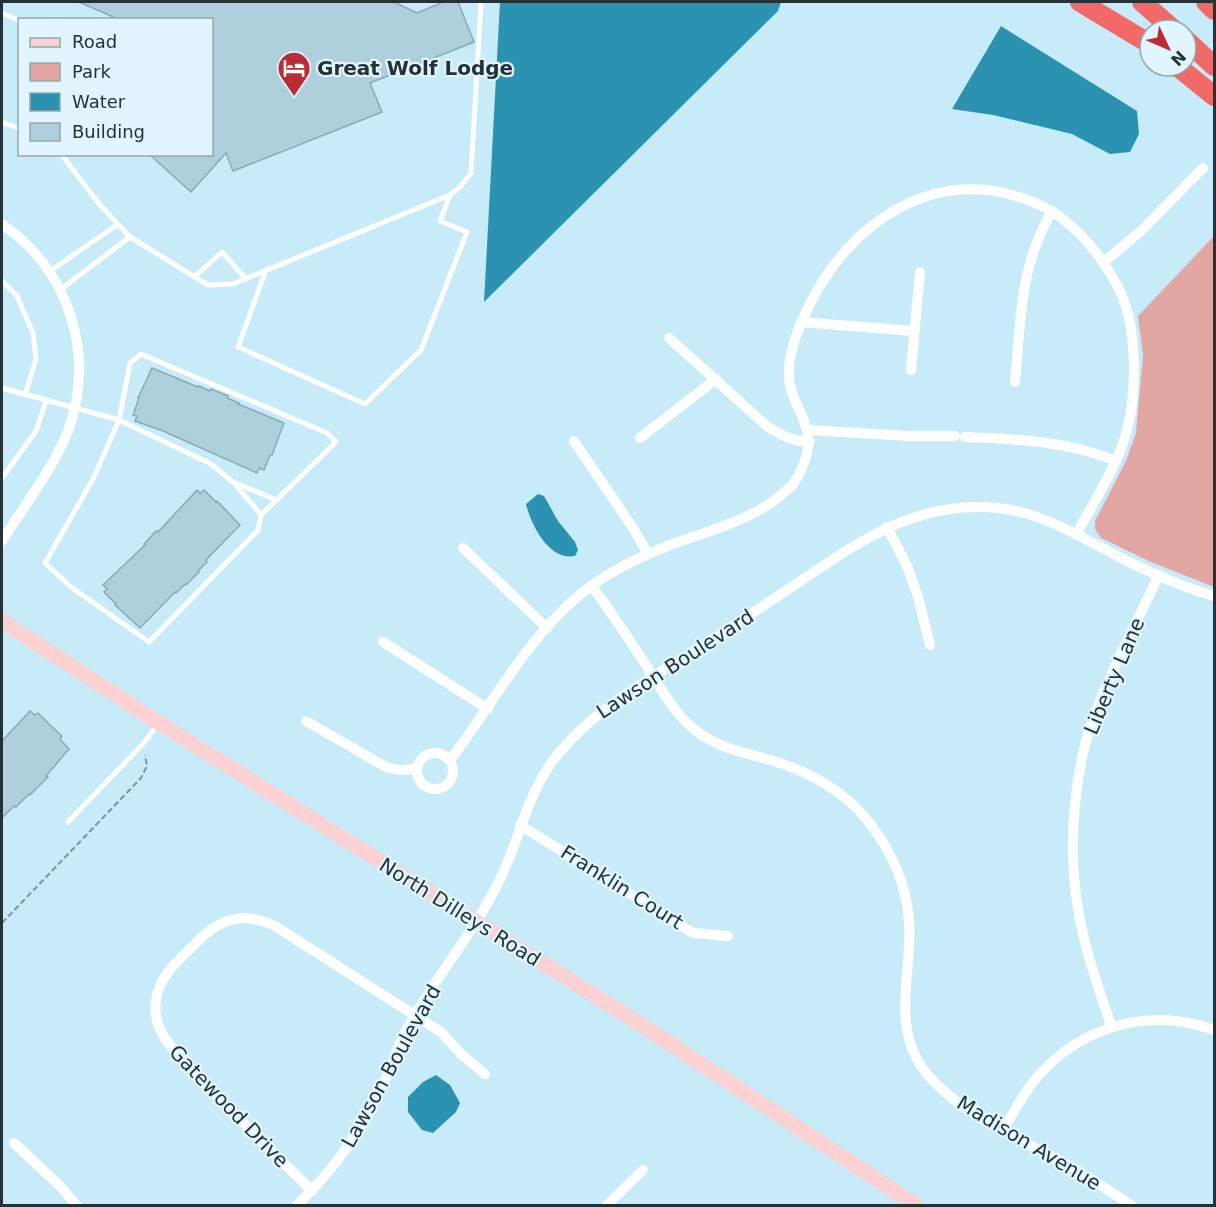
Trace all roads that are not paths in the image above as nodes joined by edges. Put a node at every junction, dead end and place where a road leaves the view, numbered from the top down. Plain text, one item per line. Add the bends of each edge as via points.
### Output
1 (481, 2) edge
2 (1080, 2) edge
3 (1142, 2) edge
4 (1206, 2) edge
5 (1215, 10) edge
6 (2, 14) edge
7 (1160, 18) edge
8 (18, 20) edge
9 (1138, 37) edge
10 (1198, 51) edge
11 (1215, 66) edge
12 (1192, 78) edge
13 (1215, 96) edge
14 (2, 122) edge
15 (18, 128) edge
16 (65, 156) edge
17 (1203, 168) dead end
18 (450, 195) junction
19 (1052, 211) junction
20 (2, 224) edge
21 (117, 225) junction
22 (130, 237) junction
23 (1104, 262) junction
24 (266, 270) junction
25 (50, 271) junction
26 (920, 272) dead end
27 (194, 277) junction
28 (246, 279) junction
29 (2, 281) edge
30 (61, 289) junction
31 (801, 322) junction
32 (913, 331) junction
33 (669, 338) dead end
34 (911, 370) dead end
35 (717, 379) junction
36 (1015, 382) dead end
37 (2, 388) edge
38 (25, 395) junction
39 (46, 401) junction
40 (75, 408) junction
41 (119, 420) junction
42 (808, 430) junction
43 (640, 438) dead end
44 (574, 441) dead end
45 (810, 442) junction
46 (1116, 461) junction
47 (2, 478) edge
48 (234, 483) junction
49 (277, 500) junction
50 (261, 515) junction
51 (887, 527) junction
52 (1077, 533) junction
53 (2, 542) edge
54 (463, 548) dead end
55 (648, 554) junction
56 (1159, 576) junction
57 (592, 586) junction
58 (1215, 596) edge
59 (2, 621) edge
60 (547, 628) junction
61 (384, 642) dead end
62 (930, 645) dead end
63 (652, 676) junction
64 (488, 709) junction
65 (306, 721) dead end
66 (159, 723) junction
67 (450, 760) junction
68 (417, 769) junction
69 (68, 822) dead end
70 (520, 825) junction
71 (476, 922) junction
72 (728, 936) dead end
73 (416, 1015) junction
74 (1111, 1026) junction
75 (1215, 1030) edge
76 (485, 1074) dead end
77 (1003, 1130) junction
78 (14, 1143) dead end
79 (643, 1170) dead end
80 (312, 1191) junction
81 (77, 1206) edge
82 (296, 1206) edge
83 (606, 1206) edge
84 (917, 1206) edge
85 (1132, 1206) edge

1 - 18 lane via 471,173
2 - 9 highway
3 - 7 highway
4 - 5 highway
6 - 8 lane
10 - 11 highway
12 - 13 highway
14 - 15 lane
16 - 21 lane
17 - 23 street
18 - 24 lane
18 - 24 lane via 440,221 467,232 421,350 365,404 238,348
19 - 23 street via 1087,241
19 - 31 street via 1028,199 972,189 918,199 877,220 854,242 829,272
19 - 36 street via 1030,258 1024,282
20 - 25 street
21 - 22 lane
21 - 25 lane
22 - 27 lane
22 - 30 lane
23 - 46 street via 1124,298 1134,350 1129,421
24 - 28 lane
25 - 30 street
26 - 32 street
27 - 28 lane via 208,285
27 - 28 lane via 222,252
29 - 38 lane via 17,296 33,333 36,359
30 - 40 street via 74,321 79,354
31 - 32 street
31 - 42 street via 788,370 793,395
32 - 34 street
33 - 35 street
35 - 43 street
35 - 45 street via 768,427 785,437
37 - 38 lane
38 - 39 lane
39 - 40 lane
39 - 47 lane via 36,431
40 - 41 lane
40 - 53 street via 59,450
41 - 48 lane via 211,464
41 - 49 lane via 130,363 141,354 327,434 336,442
41 - 50 lane via 93,479 45,563 70,587 149,642 258,530
42 - 45 street
42 - 46 street via 1061,444
44 - 55 street
45 - 55 street via 796,481 766,506 732,524
46 - 52 street
48 - 49 lane
48 - 50 lane
49 - 50 lane
51 - 52 street, Lawson Boulevard via 941,510 983,507 1037,516
51 - 62 street via 907,567
51 - 63 street, Lawson Boulevard
52 - 56 street, Lawson Boulevard
54 - 60 street
55 - 57 street
56 - 58 street, Lawson Boulevard
56 - 74 street, Liberty Lane via 1095,714 1079,779 1073,825 1077,904
57 - 60 street
57 - 63 street, Madison Avenue
59 - 66 street, North Dilleys Road
60 - 64 street
61 - 64 street
63 - 70 street, Lawson Boulevard via 597,714 557,754 533,791
63 - 77 street, Madison Avenue via 674,709 711,741 803,772 829,786 867,819 901,878 908,908 910,949 904,1003 906,1025 918,1059 949,1096
64 - 67 street
65 - 68 street via 386,767
66 - 69 lane
66 - 71 street, North Dilleys Road
67 - 68 street via 433,753 423,757
67 - 68 street via 452,778 441,788 433,789 420,782
70 - 71 street, Lawson Boulevard via 500,880
70 - 72 street, Franklin Court via 693,933
71 - 73 street, Lawson Boulevard
71 - 84 street, North Dilleys Road via 651,1031
73 - 76 street, Gatewood Drive via 441,1032
73 - 80 street, Lawson Boulevard via 355,1137
73 - 80 street, Gatewood Drive via 275,926 249,918 218,924 165,974 155,1002 166,1041
74 - 75 street via 1154,1019 1194,1023
74 - 77 street via 1053,1061 1037,1077
77 - 85 street, Madison Avenue via 1061,1160
78 - 81 street
79 - 83 street
80 - 82 street, Lawson Boulevard

